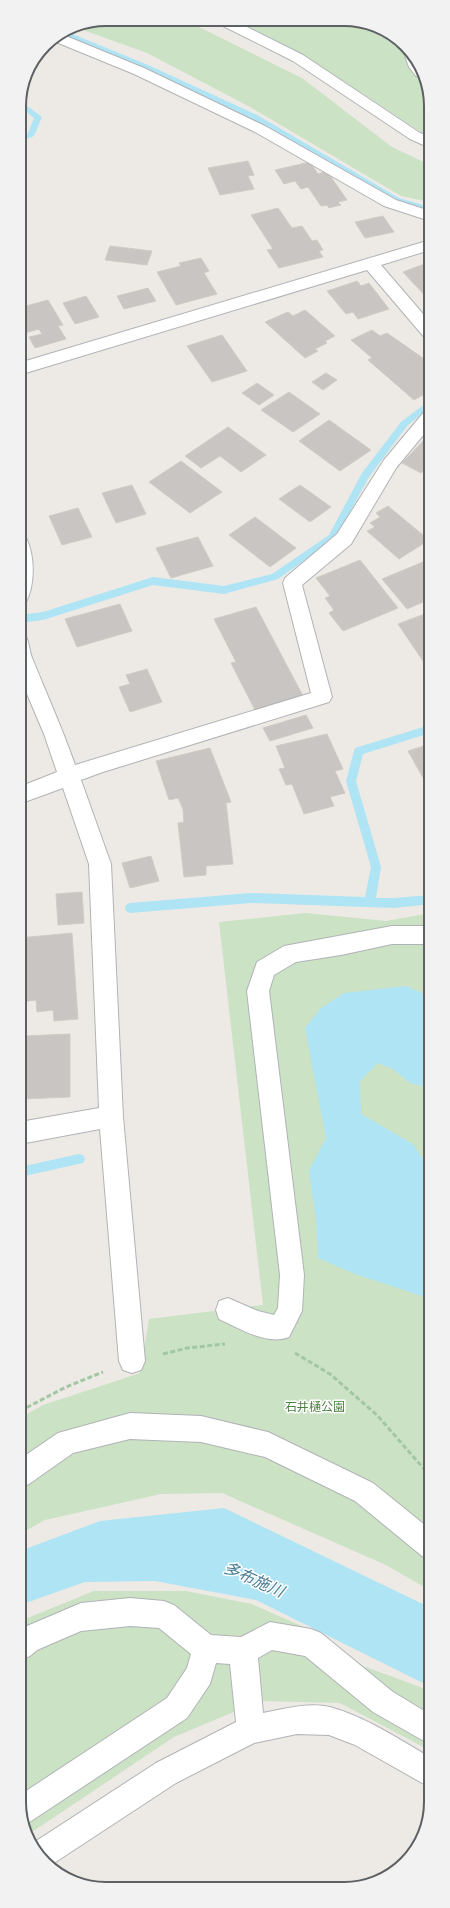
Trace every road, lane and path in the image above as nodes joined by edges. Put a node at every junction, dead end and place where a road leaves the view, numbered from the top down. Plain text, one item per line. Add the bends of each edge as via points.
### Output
1 (234, 26) edge
2 (62, 39) edge
3 (424, 140) edge
4 (424, 214) edge
5 (424, 247) edge
6 (371, 264) junction
7 (424, 326) edge
8 (26, 367) edge
9 (424, 423) edge
10 (26, 668) edge
11 (70, 777) junction
12 (26, 793) edge
13 (424, 935) edge
14 (111, 1117) junction
15 (26, 1133) edge
16 (228, 1310) dead end
17 (279, 1335) junction
18 (132, 1361) junction
19 (26, 1408) edge
20 (424, 1469) edge
21 (26, 1471) edge
22 (424, 1541) edge
23 (26, 1641) edge
24 (206, 1648) junction
25 (243, 1651) junction
26 (424, 1727) edge
27 (251, 1730) junction
28 (424, 1770) edge
29 (27, 1808) edge
30 (44, 1853) edge

1 - 3 street via 298,58
2 - 4 street via 139,71 260,129 390,203
5 - 6 street
6 - 7 street
6 - 8 street
9 - 11 street via 390,464 344,539 292,583 322,696 98,765
10 - 11 street
11 - 12 street
11 - 14 street via 100,864
13 - 17 street via 392,935 292,953 265,969 258,991 292,1275 290,1311
14 - 15 street
14 - 18 street
16 - 17 street
17 - 18 path via 247,1342 187,1348
17 - 20 path via 330,1374 377,1415
18 - 19 path via 66,1387
21 - 22 street via 67,1442 130,1426 201,1429 268,1445 364,1492
23 - 24 street via 80,1617 130,1612 164,1615
24 - 25 street
24 - 29 street via 200,1674 177,1708
25 - 26 street via 270,1636 312,1643 383,1702
25 - 27 street
27 - 28 street via 297,1720 329,1721 364,1735
27 - 30 street via 166,1773

